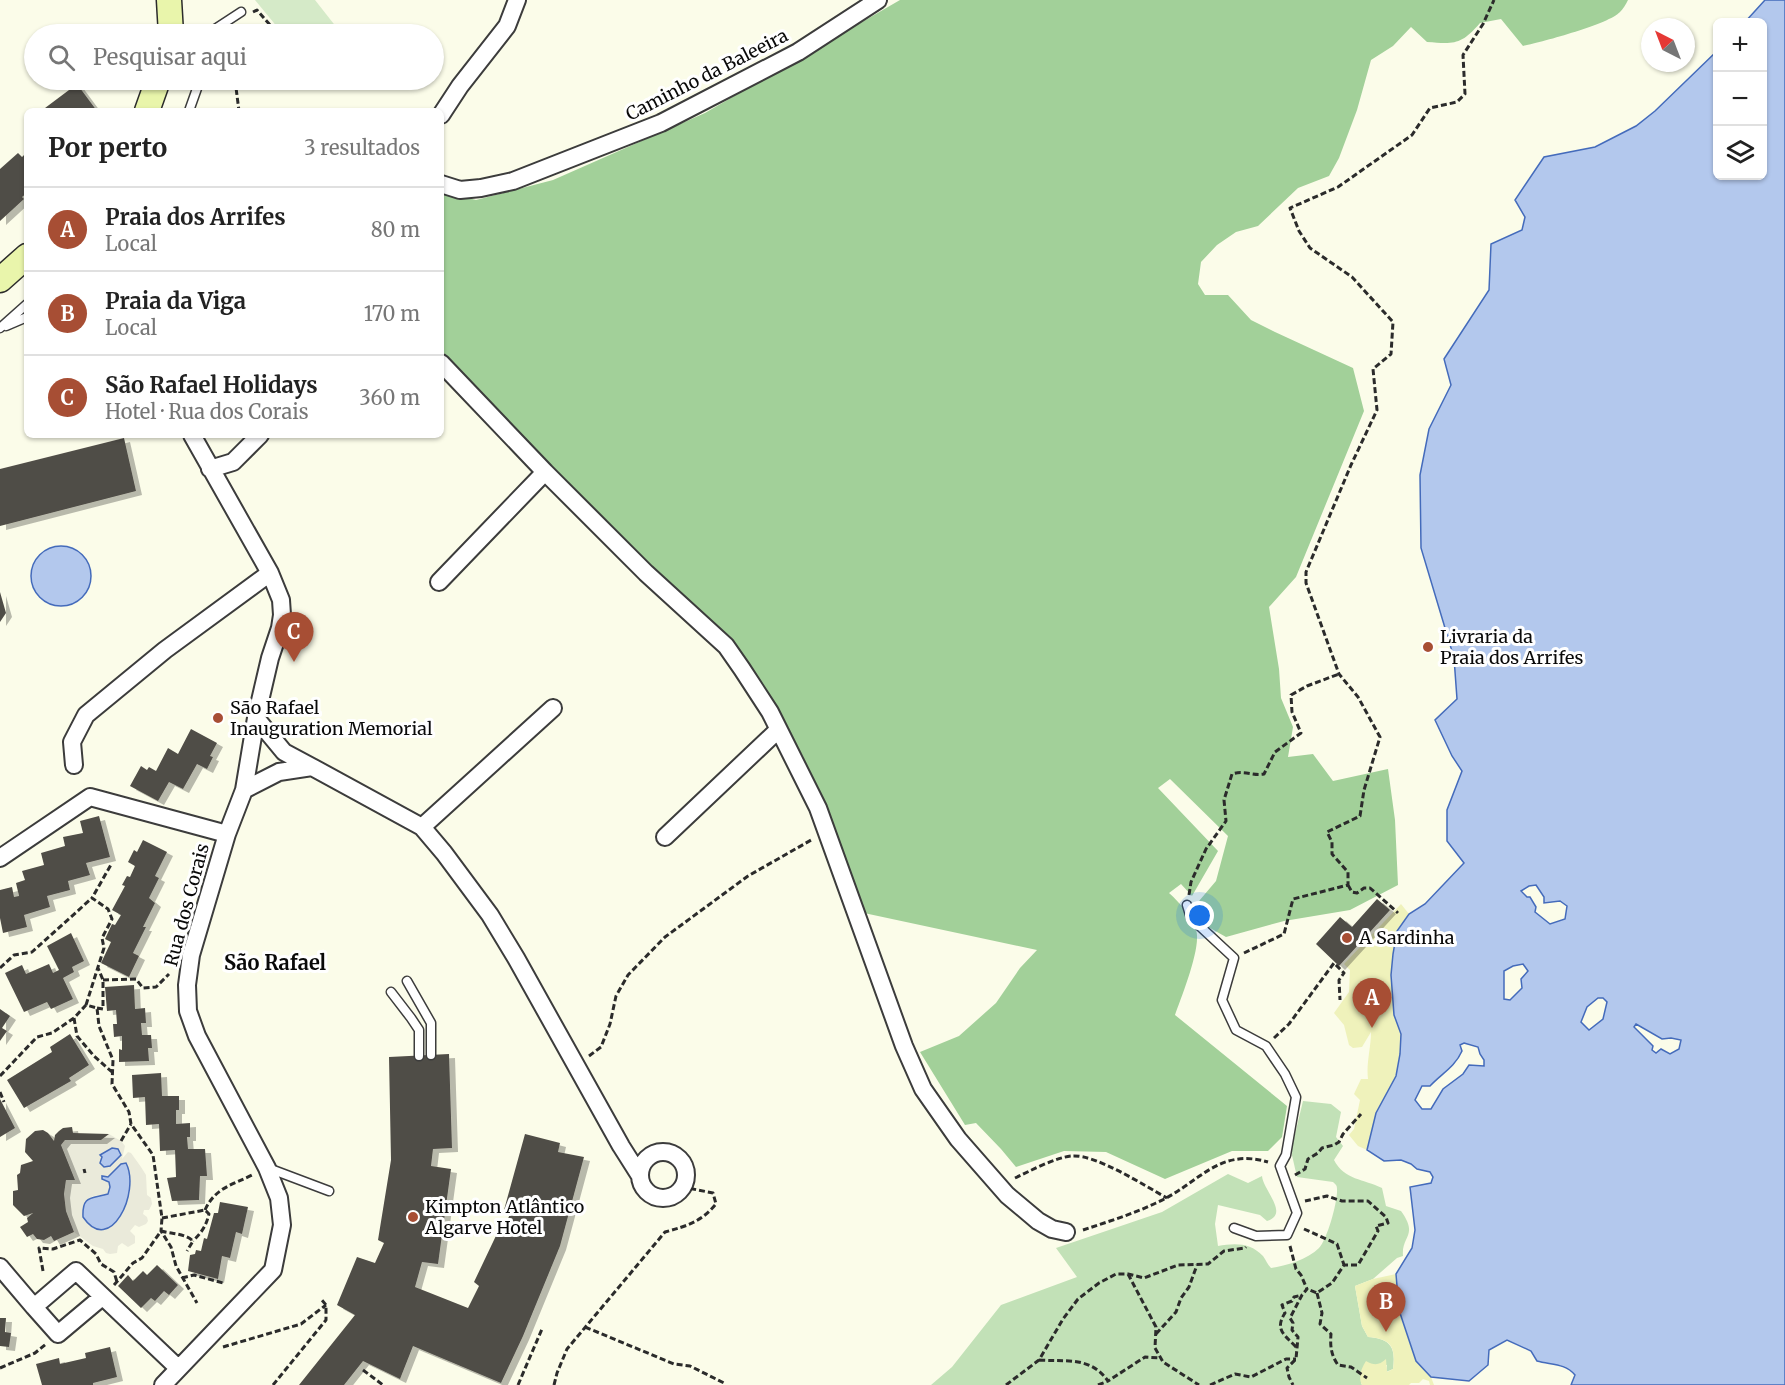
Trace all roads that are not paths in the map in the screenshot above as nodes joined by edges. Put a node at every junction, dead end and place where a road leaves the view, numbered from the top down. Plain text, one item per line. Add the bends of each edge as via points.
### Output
1 (169, 0) edge
2 (517, 0) edge
3 (878, 0) edge
4 (245, 14) road end
5 (170, 24) edge
6 (225, 24) edge
7 (154, 90) edge
8 (163, 90) edge
9 (196, 90) edge
10 (148, 108) edge
11 (159, 108) edge
12 (190, 108) edge
13 (444, 110) edge
14 (444, 185) edge
15 (24, 259) edge
16 (24, 271) edge
17 (0, 280) edge
18 (0, 291) edge
19 (24, 307) edge
20 (24, 319) edge
21 (0, 328) edge
22 (444, 366) edge
23 (194, 438) edge
24 (257, 438) edge
25 (210, 469) junction
26 (545, 472) junction
27 (270, 573) junction
28 (439, 582) dead end
29 (553, 708) dead end
30 (256, 718) junction
31 (778, 730) junction
32 (74, 765) dead end
33 (312, 767) junction
34 (244, 790) junction
35 (422, 827) junction
36 (227, 834) junction
37 (665, 837) dead end
38 (0, 858) edge
39 (1187, 905) road end
40 (407, 981) dead end
41 (391, 992) dead end
42 (431, 1055) dead end
43 (419, 1056) dead end
44 (267, 1167) junction
45 (640, 1176) junction
46 (329, 1191) dead end
47 (1234, 1228) dead end
48 (1066, 1232) road end
49 (0, 1267) edge
50 (102, 1297) junction
51 (34, 1306) junction
52 (178, 1368) junction
53 (163, 1385) edge

1 - 5 street
2 - 13 street via 507,26
3 - 14 street, Caminho da Baleeira via 798,52 661,123 513,181 460,190
4 - 6 lane
7 - 10 street
8 - 11 street
9 - 12 lane
15 - 17 street
16 - 18 street
19 - 21 lane
20 - 21 lane
22 - 26 street
23 - 25 street, Rua dos Corais
24 - 25 street via 233,462
25 - 27 street, Rua dos Corais
26 - 28 street
26 - 31 street via 726,646
27 - 30 street, Rua dos Corais via 281,600 282,615
27 - 32 street via 165,650 86,715 72,742
29 - 35 street
30 - 33 street via 284,752
30 - 34 street, Rua dos Corais
31 - 37 street
31 - 48 street via 818,808 911,1064 940,1115 999,1186 1038,1221
33 - 34 street via 279,772
33 - 35 street
34 - 36 street, Rua dos Corais
35 - 45 street via 490,915
36 - 38 street via 90,797
36 - 44 street, Rua dos Corais via 191,955 188,1011 197,1036
39 - 47 lane via 1191,918 1234,958 1222,1000 1236,1030 1266,1046 1296,1097 1286,1155 1280,1166 1297,1213 1287,1235 1256,1236
40 - 42 lane via 431,1023
41 - 43 lane via 418,1030
44 - 46 lane
44 - 52 street, Rua dos Corais via 279,1198 282,1226 273,1270
45 - 45 street via 646,1160 660,1152 677,1156 686,1170 683,1187 670,1197 653,1196
49 - 51 street
50 - 51 street via 76,1271
50 - 51 street via 58,1334
50 - 52 street
52 - 53 street, Rua dos Corais

